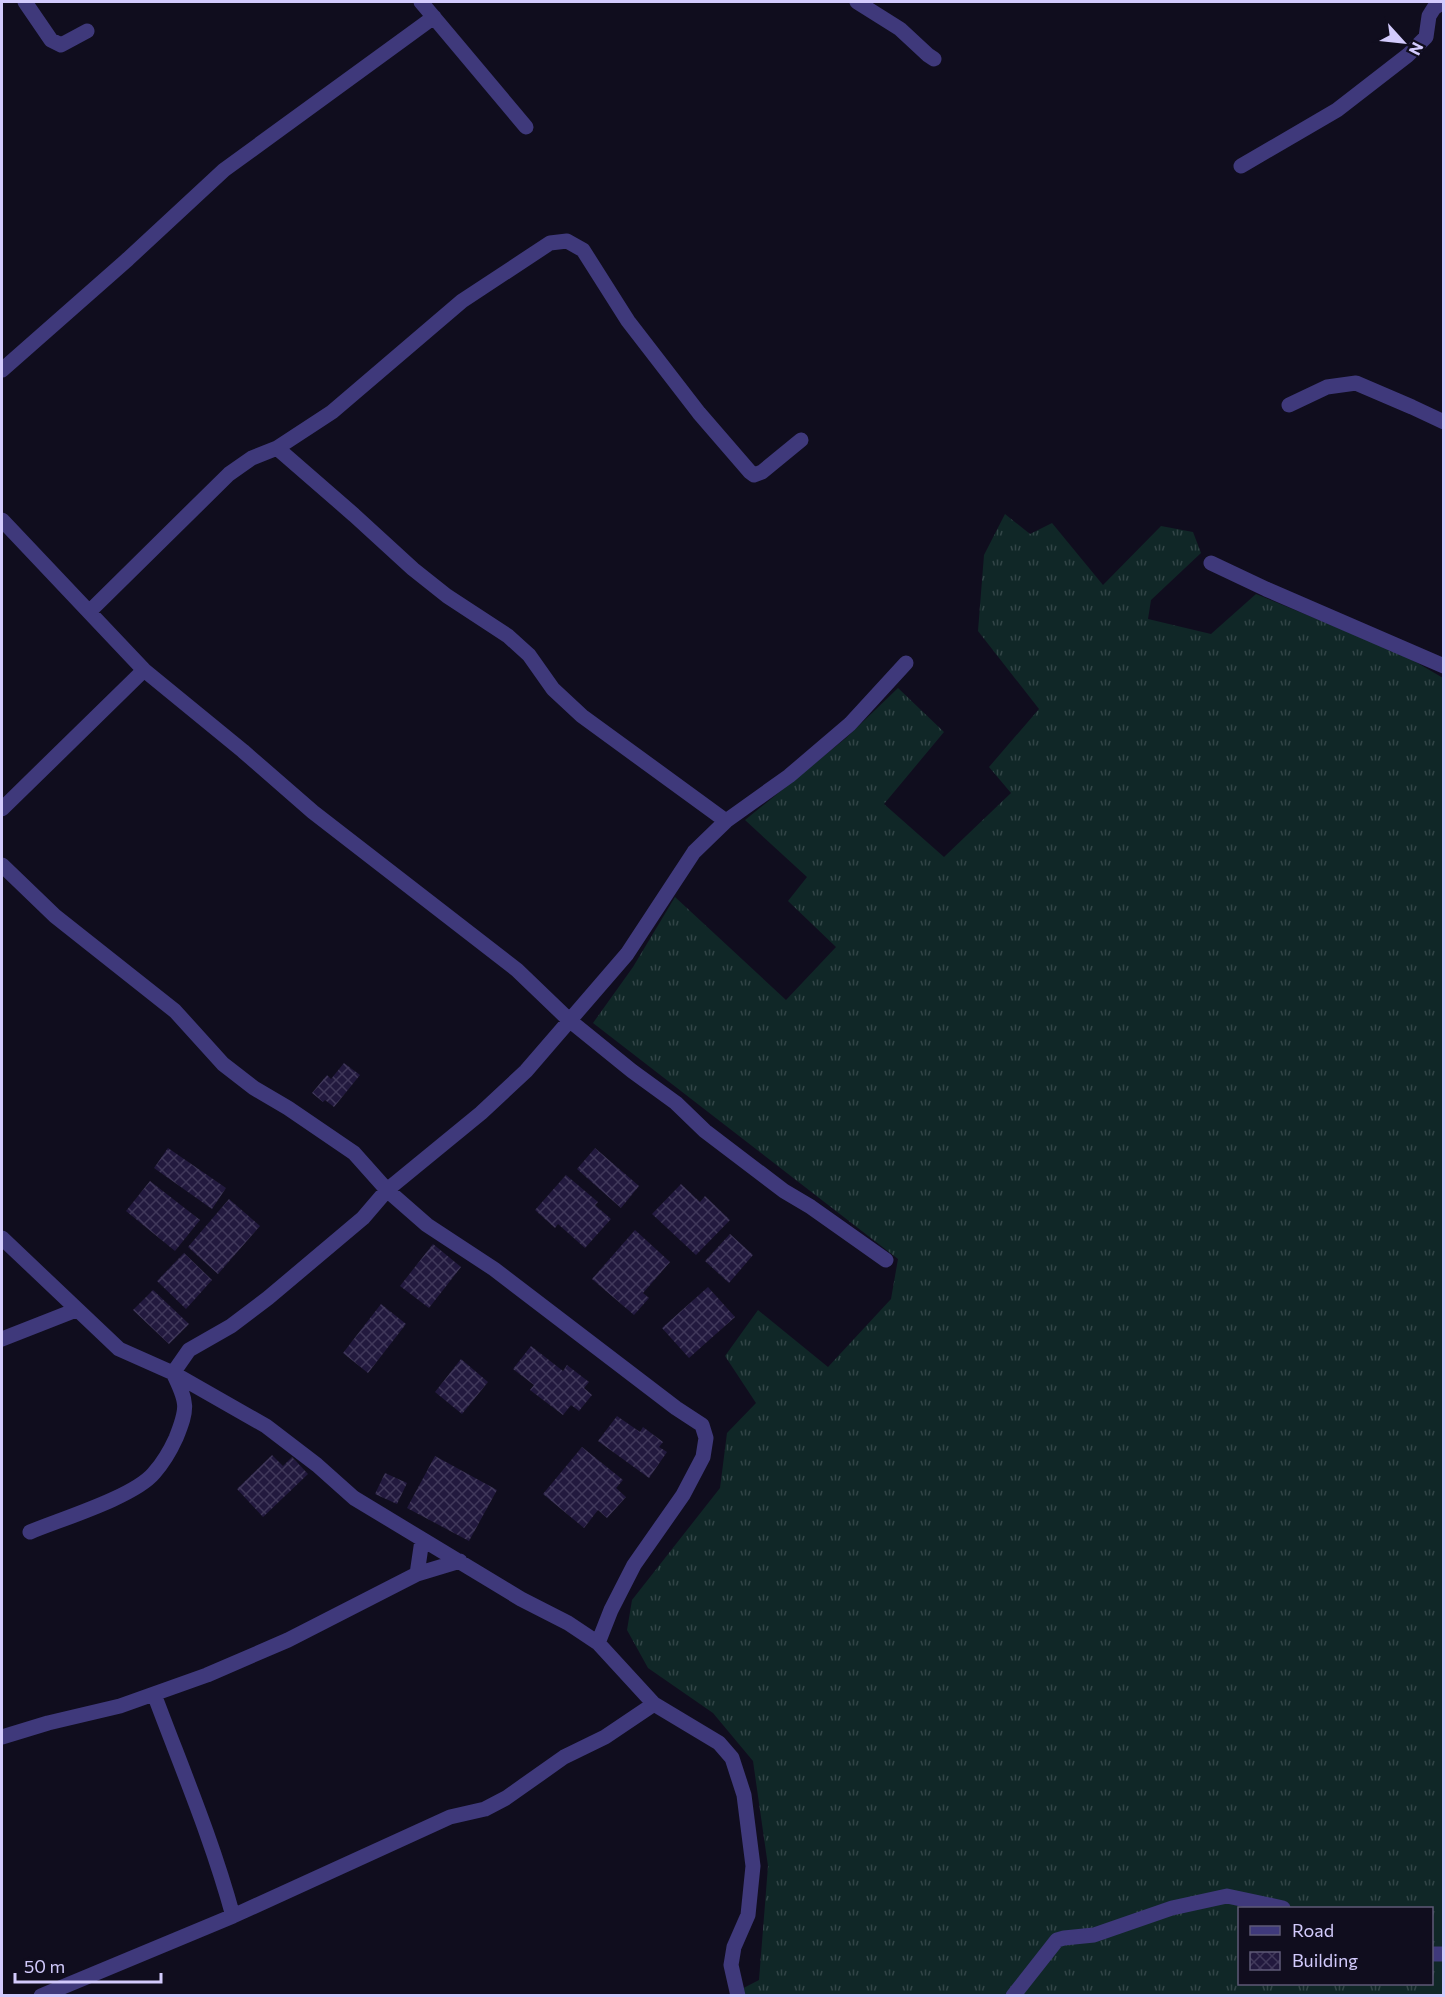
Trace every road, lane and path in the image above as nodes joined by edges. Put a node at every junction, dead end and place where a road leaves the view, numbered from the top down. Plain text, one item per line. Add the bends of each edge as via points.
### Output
1 (25, 2) edge
2 (421, 2) edge
3 (857, 2) edge
4 (1443, 2) edge
5 (434, 17) junction
6 (87, 31) dead end
7 (934, 58) dead end
8 (526, 127) dead end
9 (1241, 166) dead end
10 (2, 370) edge
11 (1289, 405) dead end
12 (1443, 422) edge
13 (801, 440) dead end
14 (277, 447) junction
15 (2, 520) edge
16 (1211, 563) dead end
17 (89, 612) junction
18 (906, 663) dead end
19 (1443, 666) edge
20 (144, 670) junction
21 (2, 809) edge
22 (726, 821) junction
23 (2, 865) edge
24 (569, 1020) junction
25 (387, 1190) junction
26 (2, 1238) edge
27 (886, 1260) dead end
28 (76, 1310) junction
29 (2, 1340) edge
30 (173, 1373) junction
31 (30, 1532) dead end
32 (423, 1540) junction
33 (460, 1561) junction
34 (417, 1574) junction
35 (598, 1643) junction
36 (154, 1694) junction
37 (654, 1704) junction
38 (2, 1737) edge
39 (1278, 1907) edge
40 (233, 1916) junction
41 (41, 1995) edge
42 (738, 1995) edge
43 (1013, 1995) edge

1 - 6 street via 51,40 61,45
2 - 5 street
3 - 7 street via 900,29
4 - 9 street via 1429,16 1426,37 1408,55 1337,110
5 - 8 street
5 - 10 street via 224,170
11 - 12 street via 1327,387 1356,383
13 - 14 street via 762,472 750,472 628,321 583,250 567,241 550,243 462,301 332,412
14 - 17 street via 229,474
14 - 22 street via 413,569 508,636 582,716
15 - 17 street
16 - 19 street
17 - 20 street
18 - 22 street via 850,724 789,776
20 - 21 street
20 - 24 street via 313,812 517,970
22 - 24 street via 694,852 627,954
23 - 25 street via 56,916 175,1011 223,1064 354,1154
24 - 25 street via 526,1071
24 - 27 street via 784,1191
25 - 30 street via 363,1218 268,1298 231,1326 189,1350
25 - 35 street via 427,1225 494,1269 702,1425 706,1438 703,1457 683,1495 634,1565
26 - 28 street
28 - 29 street
28 - 30 street via 119,1349
30 - 31 street via 184,1394 186,1413 174,1443 154,1474 128,1493
30 - 32 street via 266,1426 354,1498
32 - 33 street
32 - 34 street
33 - 34 street
33 - 35 street
34 - 36 street via 288,1640
35 - 37 street
36 - 38 street
36 - 40 street via 222,1872
37 - 40 street via 485,1809 450,1817
37 - 42 street via 719,1743 732,1758 744,1795 753,1866 748,1915 731,1965
39 - 43 street via 1227,1896 1172,1908 1094,1935 1064,1938 1058,1940
40 - 41 street

